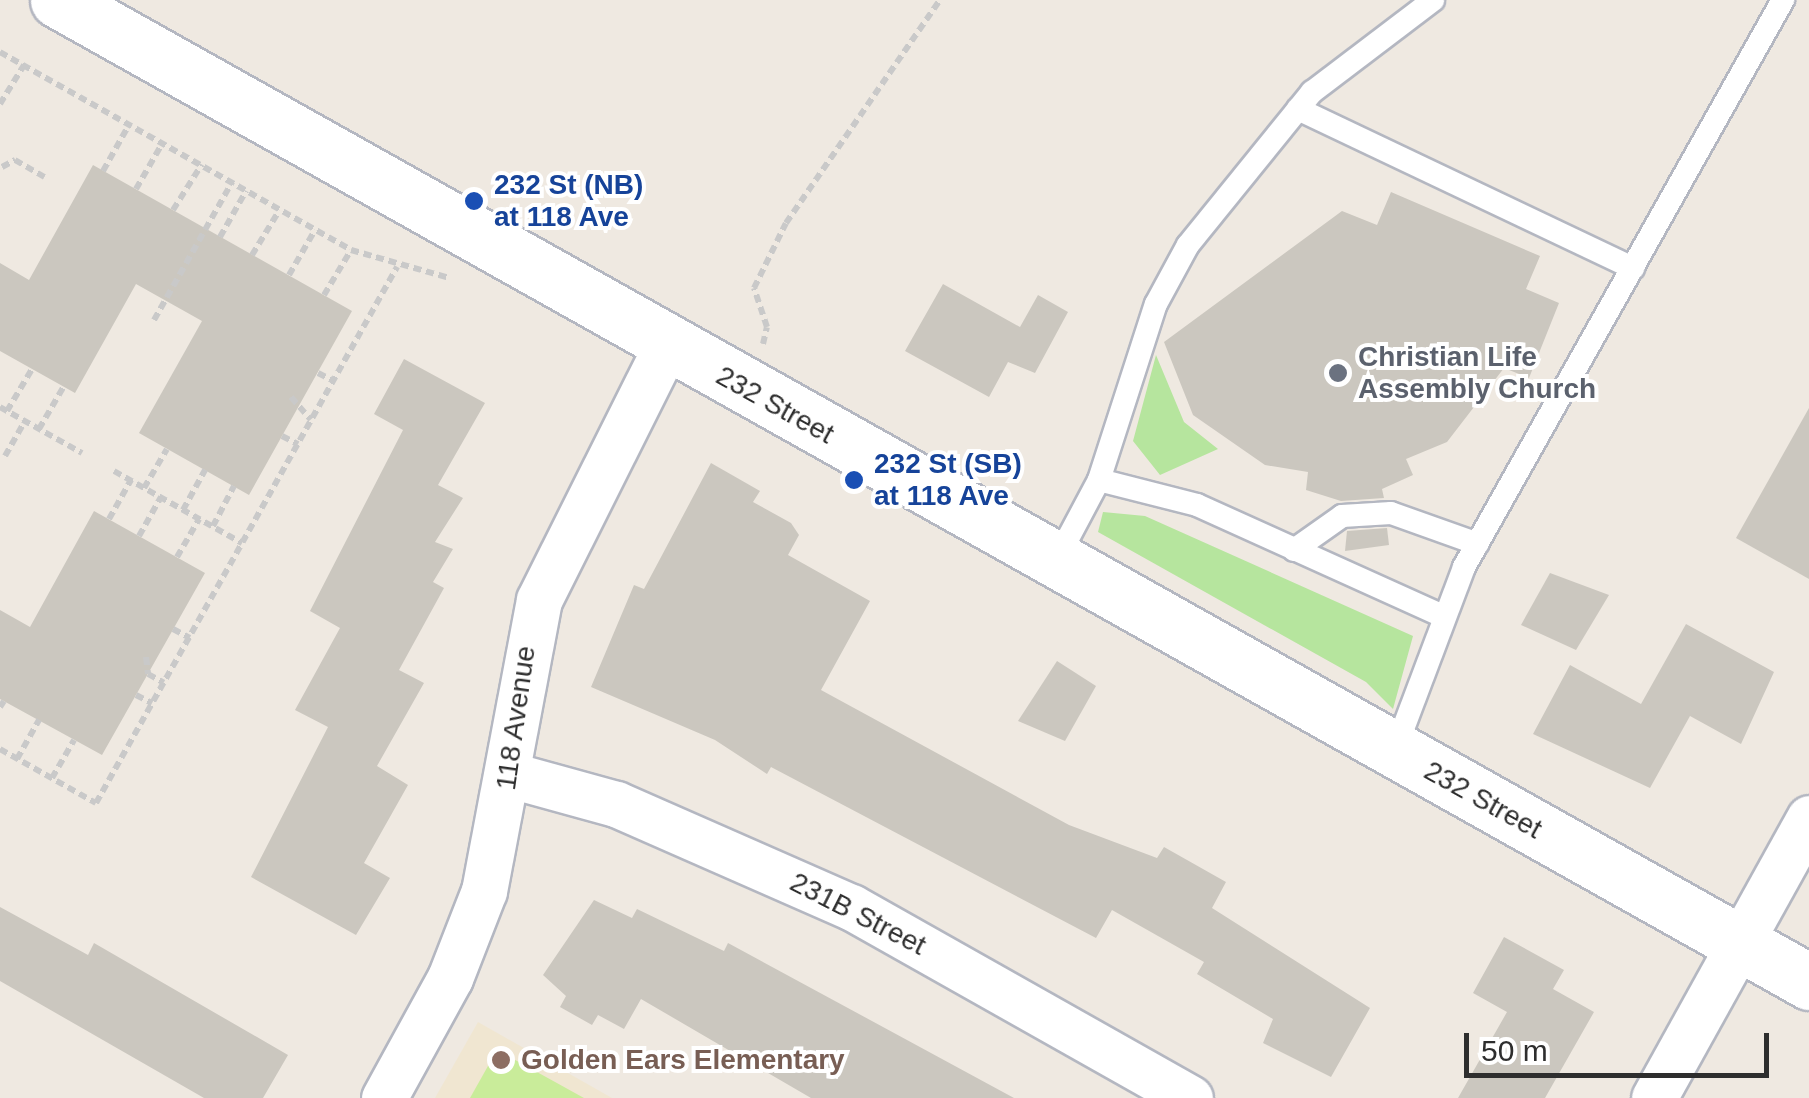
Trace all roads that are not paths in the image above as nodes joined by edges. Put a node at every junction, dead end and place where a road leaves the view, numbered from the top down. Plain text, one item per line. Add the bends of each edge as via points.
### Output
1 (58, 0) edge
2 (1432, 0) edge
3 (1783, 0) edge
4 (1298, 108) junction
5 (1633, 268) junction
6 (667, 344) junction
7 (1099, 480) junction
8 (1478, 544) junction
9 (1294, 550) junction
10 (1056, 560) junction
11 (1443, 616) junction
12 (1395, 750) junction
13 (508, 774) junction
14 (1809, 818) edge
15 (1741, 944) junction
16 (1809, 982) edge
17 (384, 1098) edge
18 (1190, 1098) edge
19 (1654, 1098) edge

1 - 6 main road, 232 Street
2 - 4 lane
3 - 5 lane
4 - 5 lane
4 - 7 lane via 1234,182 1156,304
5 - 8 lane
6 - 10 main road, 232 Street
6 - 13 street, 118 Avenue via 581,501 539,600 515,692
7 - 9 lane via 1197,505
7 - 10 lane
8 - 9 lane via 1390,513 1342,516
8 - 11 lane
9 - 11 lane
10 - 12 main road, 232 Street
11 - 12 lane
12 - 15 main road, 232 Street
13 - 17 street, 118 Avenue via 497,847 468,934
13 - 18 street, 231B Street via 616,804 851,907
14 - 15 street
15 - 16 main road, 232 Street
15 - 19 street

